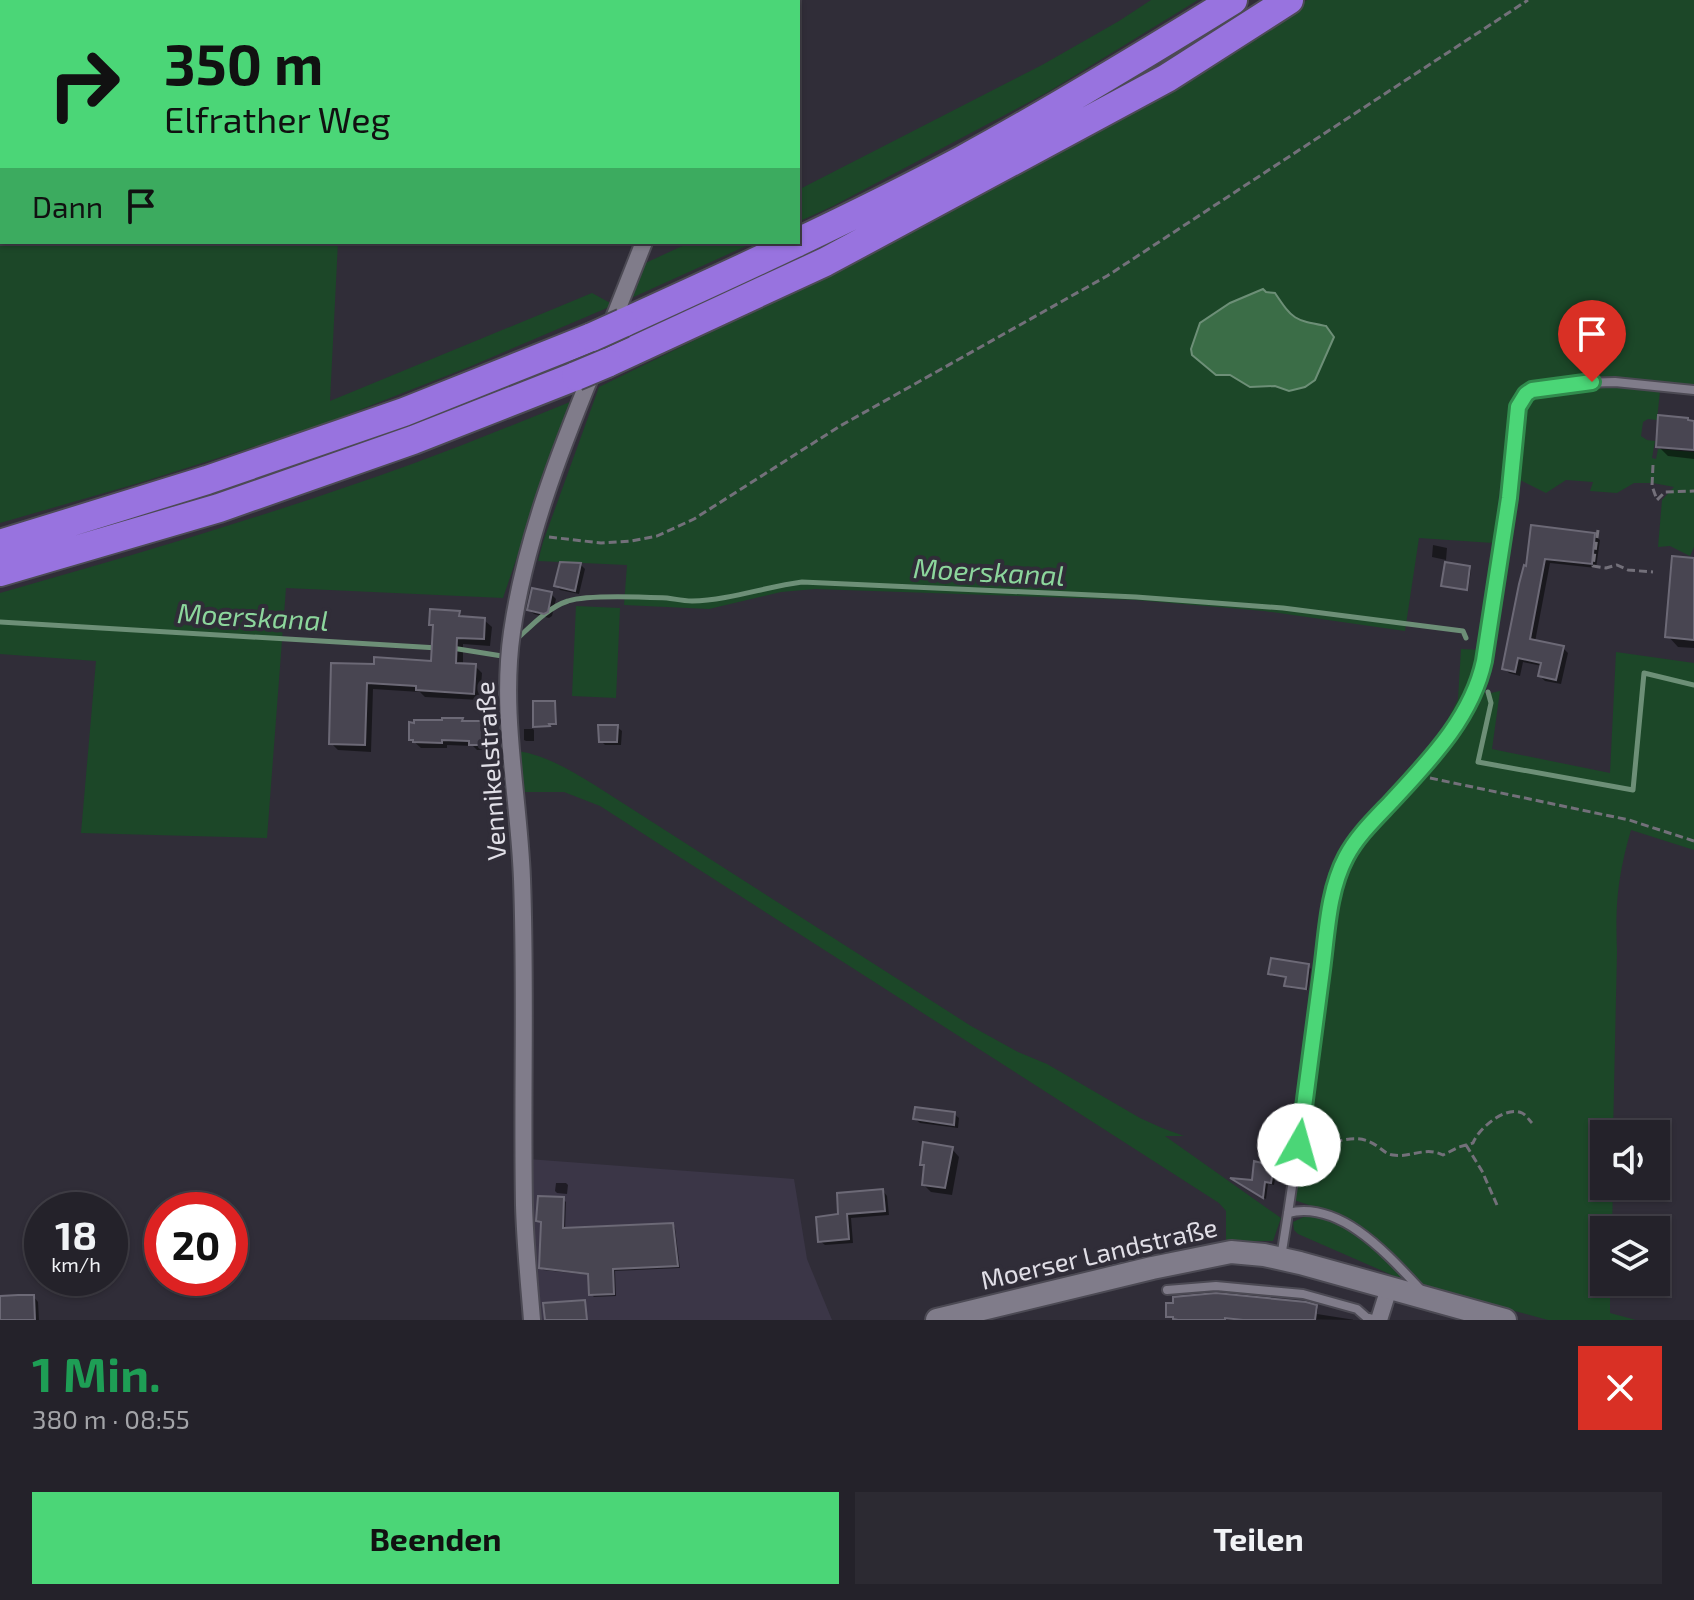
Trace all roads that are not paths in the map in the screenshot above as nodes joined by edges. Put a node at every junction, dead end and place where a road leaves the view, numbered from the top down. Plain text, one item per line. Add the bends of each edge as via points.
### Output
1 (1233, 0) edge
2 (1289, 0) edge
3 (800, 242) edge
4 (643, 244) edge
5 (795, 244) edge
6 (1694, 390) edge
7 (0, 544) edge
8 (0, 572) edge
9 (1288, 1213) junction
10 (1280, 1258) junction
11 (1389, 1288) junction
12 (1167, 1290) dead end
13 (1430, 1299) junction
14 (532, 1320) edge
15 (937, 1320) edge
16 (1378, 1320) edge
17 (1505, 1320) edge

1 - 3 highway, bridge via 962,160
2 - 8 highway, bridge via 1167,78 825,262 607,363 413,440 219,508
4 - 14 street, Vennikelstraße via 554,468 511,635 508,703 522,878 524,1208
5 - 7 highway, bridge via 592,337 390,417
6 - 9 lane via 1592,382 1532,390 1521,400 1477,687 1416,775 1359,837 1337,876
9 - 10 lane
9 - 13 lane via 1310,1210 1338,1219 1387,1253
10 - 11 main road, Moerser Landstraße
10 - 15 main road, Moerser Landstraße via 1231,1252 1201,1257
11 - 13 main road, Moerser Landstraße
11 - 16 street
12 - 16 lane via 1216,1286 1303,1294
13 - 17 main road, Moerser Landstraße

